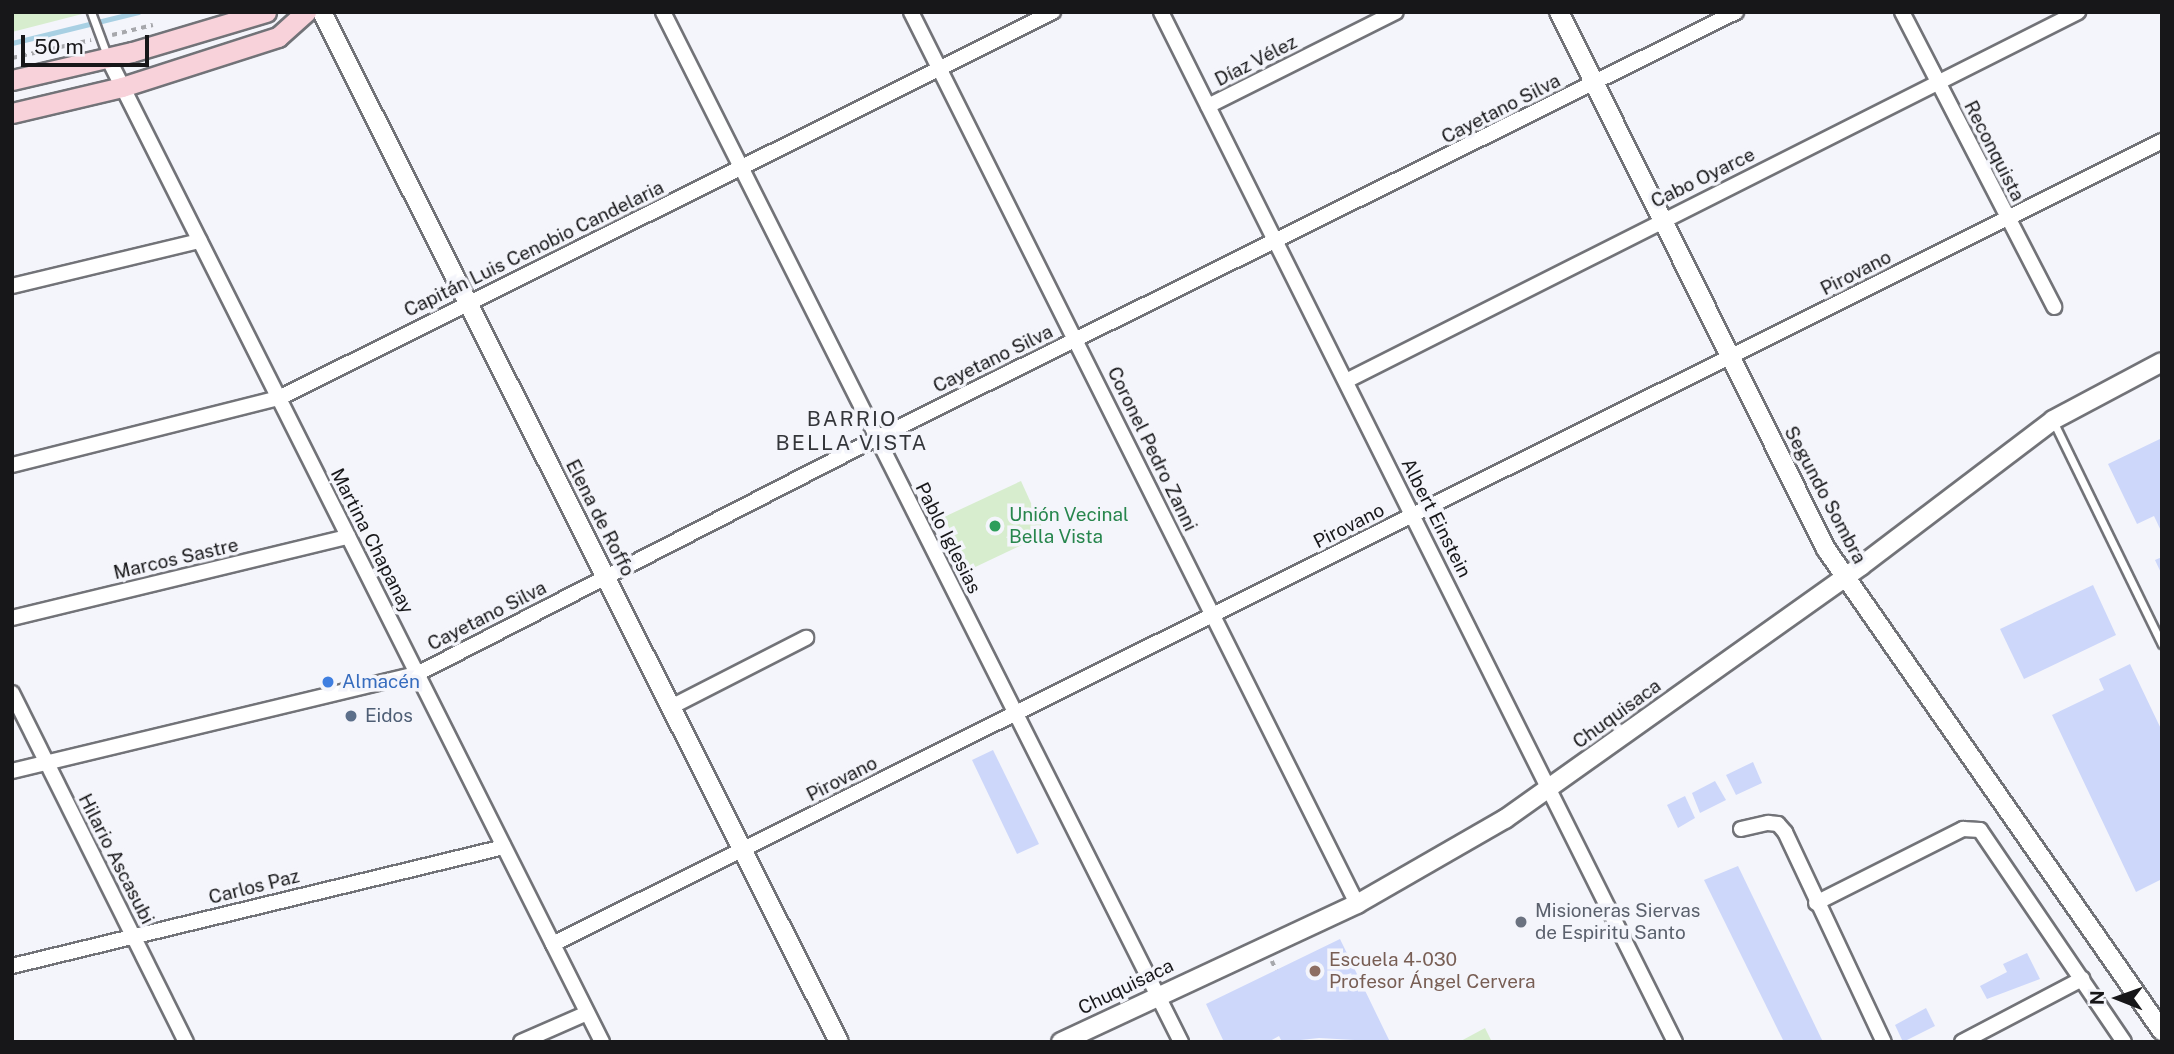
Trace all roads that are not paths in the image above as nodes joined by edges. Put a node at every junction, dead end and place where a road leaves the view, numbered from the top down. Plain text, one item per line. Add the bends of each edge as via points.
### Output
1 (266, 12) edge
2 (306, 12) edge
3 (322, 12) edge
4 (663, 12) edge
5 (911, 12) edge
6 (1052, 12) edge
7 (1161, 12) edge
8 (1396, 12) edge
9 (1559, 12) edge
10 (1736, 12) edge
11 (1902, 12) edge
12 (2078, 12) edge
13 (92, 13) edge
14 (108, 58) junction
15 (939, 68) junction
16 (12, 80) edge
17 (1595, 83) junction
18 (1938, 83) junction
19 (122, 87) junction
20 (1208, 106) junction
21 (12, 113) edge
22 (2162, 141) edge
23 (741, 168) junction
24 (2006, 218) junction
25 (1663, 219) junction
26 (200, 241) junction
27 (1276, 243) junction
28 (12, 286) edge
29 (468, 303) junction
30 (2054, 307) dead end
31 (1077, 339) junction
32 (1732, 357) junction
33 (2162, 362) edge
34 (1346, 380) junction
35 (279, 398) junction
36 (2053, 420) junction
37 (877, 438) junction
38 (12, 465) edge
39 (1413, 516) junction
40 (348, 537) junction
41 (606, 576) junction
42 (1844, 578) junction
43 (1213, 616) junction
44 (12, 618) edge
45 (806, 638) dead end
46 (2162, 643) edge
47 (417, 674) junction
48 (12, 693) edge
49 (671, 706) junction
50 (1015, 714) junction
51 (46, 763) junction
52 (12, 771) edge
53 (1550, 790) junction
54 (1741, 829) dead end
55 (504, 847) junction
56 (743, 850) junction
57 (1816, 903) junction
58 (1357, 904) junction
59 (134, 936) junction
60 (553, 944) junction
61 (12, 966) edge
62 (2082, 979) junction
63 (1157, 995) junction
64 (587, 1013) junction
65 (2162, 1031) edge
66 (595, 1040) edge
67 (186, 1042) edge
68 (521, 1042) edge
69 (839, 1042) edge
70 (1061, 1042) edge
71 (1181, 1042) edge
72 (1675, 1042) edge
73 (1884, 1042) edge
74 (1962, 1042) edge
75 (2124, 1042) edge

1 - 14 main road
2 - 19 main road via 278,37
3 - 29 street, Elena de Roffo
4 - 23 street, Pablo Iglesias
5 - 15 street, Coronel Pedro Zanni
6 - 15 street, Capitán Luis Cenobio Candelaria
7 - 20 street, Albert Einstein
8 - 20 street, Díaz Vélez
9 - 17 street, Segundo Sombra
10 - 17 street, Cayetano Silva
11 - 18 street, Reconquista
12 - 18 street, Cabo Oyarce
13 - 14 lane
14 - 16 main road
14 - 19 street, Martina Chapanay
15 - 23 street, Capitán Luis Cenobio Candelaria
15 - 31 street, Coronel Pedro Zanni
17 - 25 street, Segundo Sombra
17 - 27 street, Cayetano Silva
18 - 24 street, Reconquista
18 - 25 street, Cabo Oyarce
19 - 21 main road
19 - 26 street, Martina Chapanay
20 - 27 street, Albert Einstein
22 - 24 street, Pirovano
23 - 29 street, Capitán Luis Cenobio Candelaria
23 - 37 street, Pablo Iglesias
24 - 30 street, Reconquista
24 - 32 street, Pirovano
25 - 32 street, Segundo Sombra
25 - 34 street, Cabo Oyarce
26 - 28 street
26 - 35 street, Martina Chapanay
27 - 31 street, Cayetano Silva
27 - 34 street, Albert Einstein
29 - 35 street, Capitán Luis Cenobio Candelaria
29 - 41 street, Elena de Roffo
31 - 37 street, Cayetano Silva
31 - 43 street, Coronel Pedro Zanni
32 - 39 street, Pirovano
32 - 42 street, Segundo Sombra
33 - 36 street, Chuquisaca
34 - 39 street, Albert Einstein
35 - 38 street, Capitán Luis Cenobio Candelaria
35 - 40 street, Martina Chapanay
36 - 42 street, Chuquisaca
36 - 46 lane
37 - 41 street, Cayetano Silva
37 - 50 street, Pablo Iglesias
39 - 43 street, Pirovano
39 - 53 street, Albert Einstein
40 - 44 street, Marcos Sastre
40 - 47 street, Martina Chapanay
41 - 47 street, Cayetano Silva
41 - 49 street, Elena de Roffo
42 - 53 street, Chuquisaca
42 - 65 street, Segundo Sombra
43 - 50 street, Pirovano
43 - 58 street, Coronel Pedro Zanni
45 - 49 street
47 - 51 street, Cayetano Silva
47 - 55 street, Martina Chapanay
48 - 51 street, Hilario Ascasubi
49 - 56 street, Elena de Roffo
50 - 56 street, Pirovano
50 - 63 street, Pablo Iglesias
51 - 52 street, Cayetano Silva
51 - 59 street, Hilario Ascasubi
53 - 58 street, Chuquisaca via 1439,860
53 - 72 street, Albert Einstein
54 - 57 street via 1778,824
55 - 59 street, Carlos Paz
55 - 60 street, Martina Chapanay
56 - 60 street, Pirovano
56 - 69 street, Elena de Roffo
57 - 62 street via 1963,829 1974,828
57 - 73 street
58 - 63 street, Chuquisaca
59 - 61 street, Carlos Paz
59 - 67 street, Hilario Ascasubi
60 - 64 street, Martina Chapanay
62 - 74 street
62 - 75 street
63 - 70 street, Chuquisaca
63 - 71 street, Pablo Iglesias
64 - 66 street, Martina Chapanay
64 - 68 street

